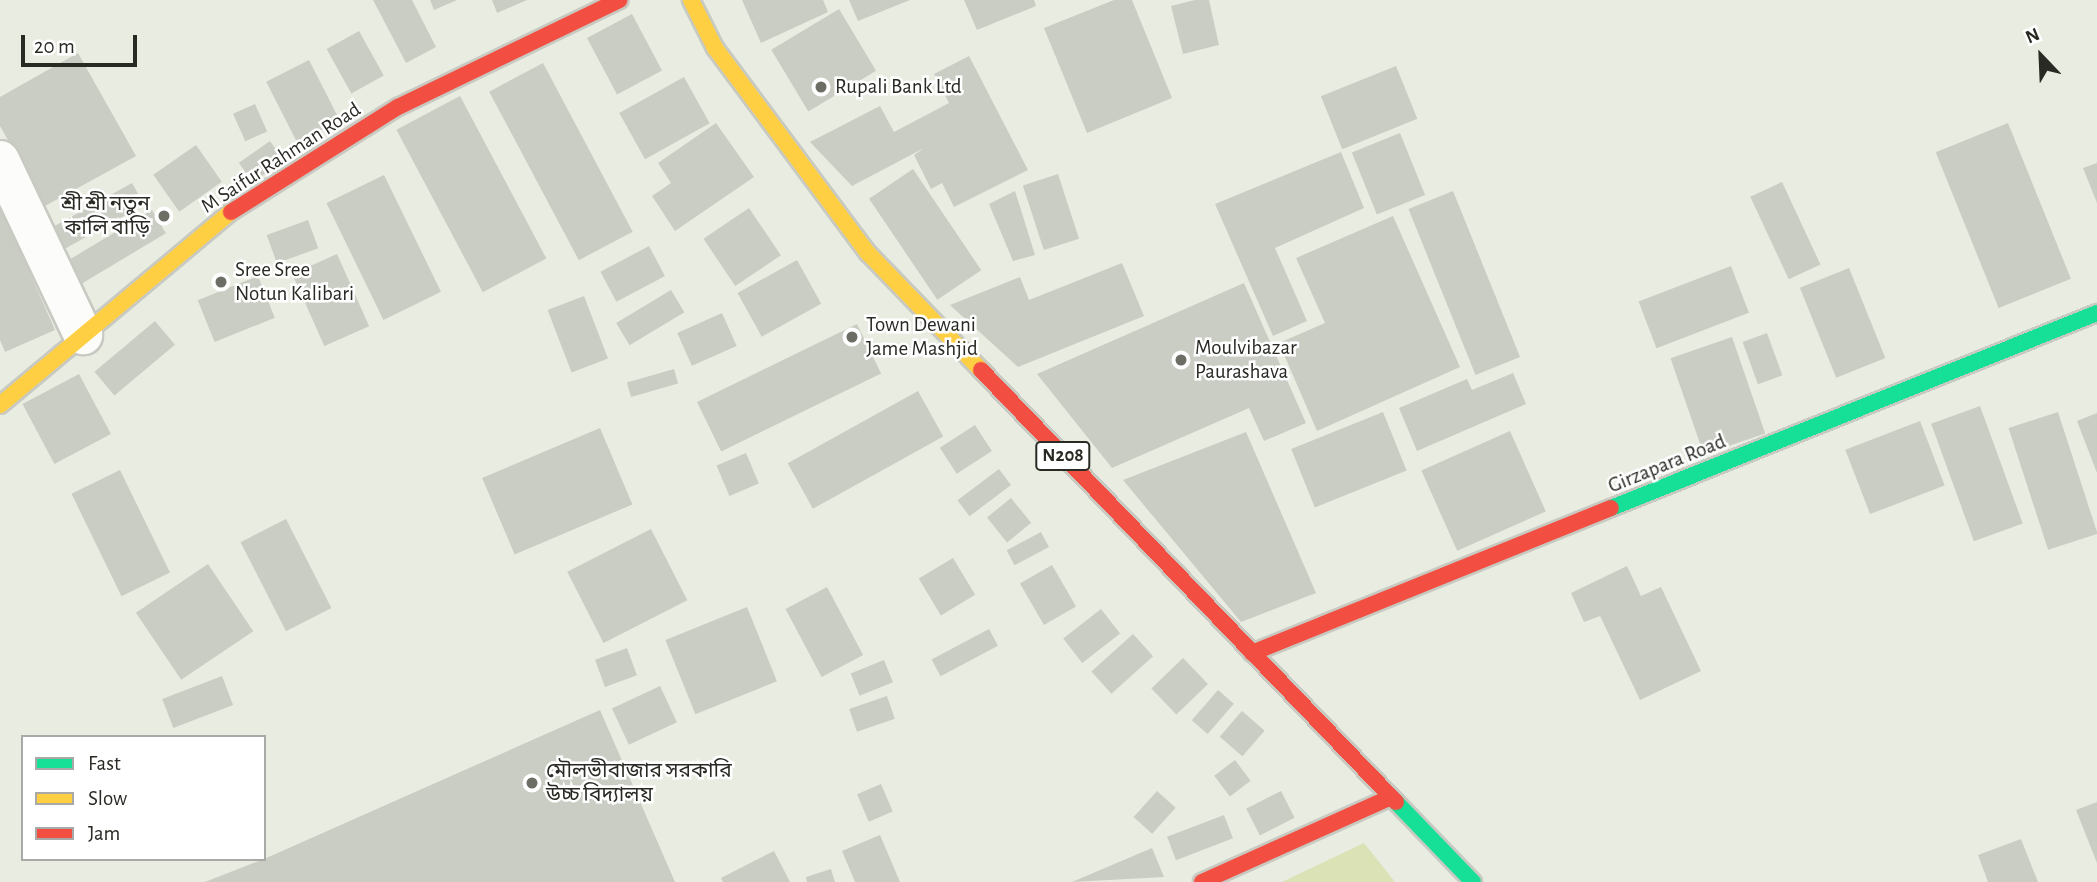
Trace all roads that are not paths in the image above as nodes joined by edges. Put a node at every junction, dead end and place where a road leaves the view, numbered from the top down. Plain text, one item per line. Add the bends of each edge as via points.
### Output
1 (619, 0) edge
2 (691, 0) edge
3 (0, 160) edge
4 (2097, 313) edge
5 (83, 335) junction
6 (0, 405) edge
7 (1252, 653) junction
8 (1391, 797) junction
9 (1202, 882) edge
10 (1473, 882) edge

1 - 5 main road, M Saifur Rahman Road via 398,107 228,214
2 - 7 main road, N208 via 715,48 868,253
3 - 5 street
4 - 7 main road, Girzapara Road
5 - 6 main road, M Saifur Rahman Road
7 - 8 main road, N208
8 - 9 main road
8 - 10 main road, N208

